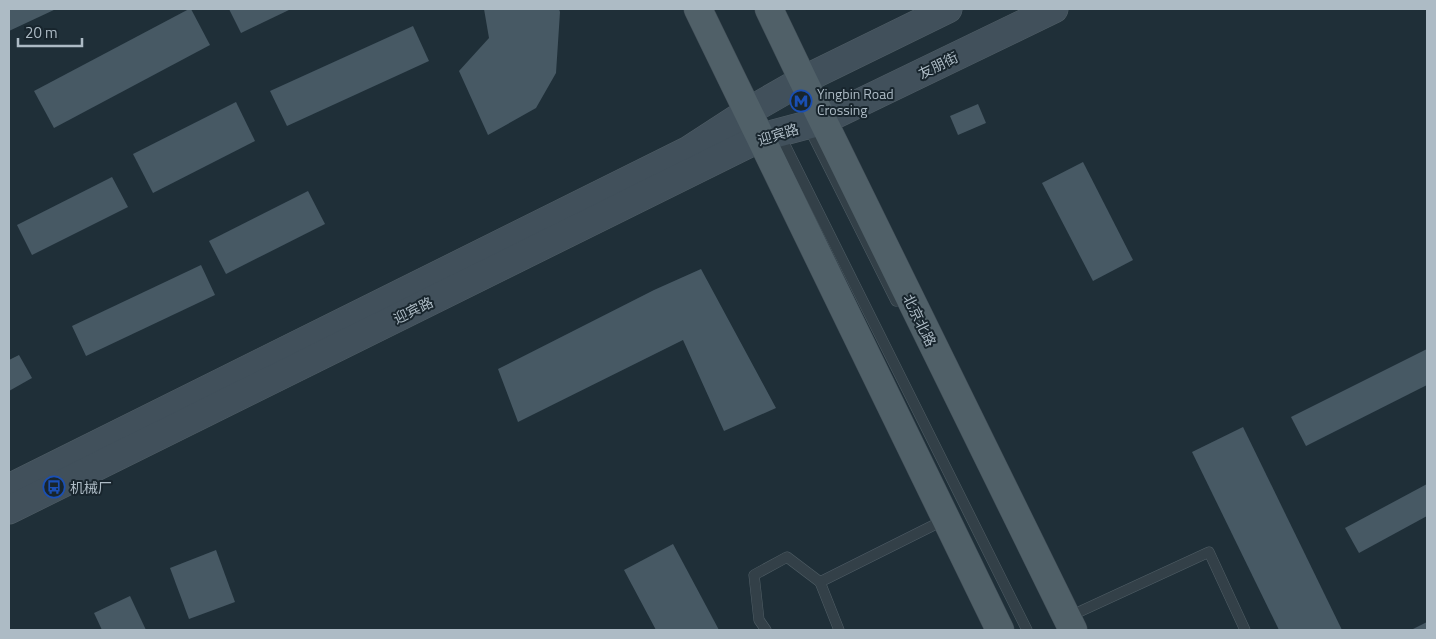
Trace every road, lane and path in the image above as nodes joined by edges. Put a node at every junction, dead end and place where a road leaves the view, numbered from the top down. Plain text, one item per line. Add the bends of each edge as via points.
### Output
1 (698, 9) edge
2 (769, 9) edge
3 (948, 9) edge
4 (1054, 9) edge
5 (803, 80) junction
6 (749, 112) junction
7 (815, 123) junction
8 (770, 135) junction
9 (901, 311) dead end
10 (9, 488) edge
11 (9, 510) edge
12 (945, 520) junction
13 (820, 582) junction
14 (1063, 620) edge
15 (766, 630) edge
16 (839, 630) edge
17 (1000, 630) edge
18 (1027, 630) edge
19 (1245, 630) edge

1 - 6 main road
2 - 5 main road, 北京北路
3 - 5 main road
4 - 7 main road, 友朋街
5 - 6 main road, 迎宾路
5 - 7 main road, 北京北路
6 - 8 main road
6 - 10 main road, 迎宾路 via 689,150
7 - 8 main road, 迎宾路
7 - 9 lane
7 - 14 main road, 北京北路
8 - 11 main road, 迎宾路
8 - 12 main road
8 - 18 lane
12 - 13 lane
12 - 17 main road
13 - 15 lane via 787,557 754,575 759,620
13 - 16 lane
14 - 19 lane via 1209,552

